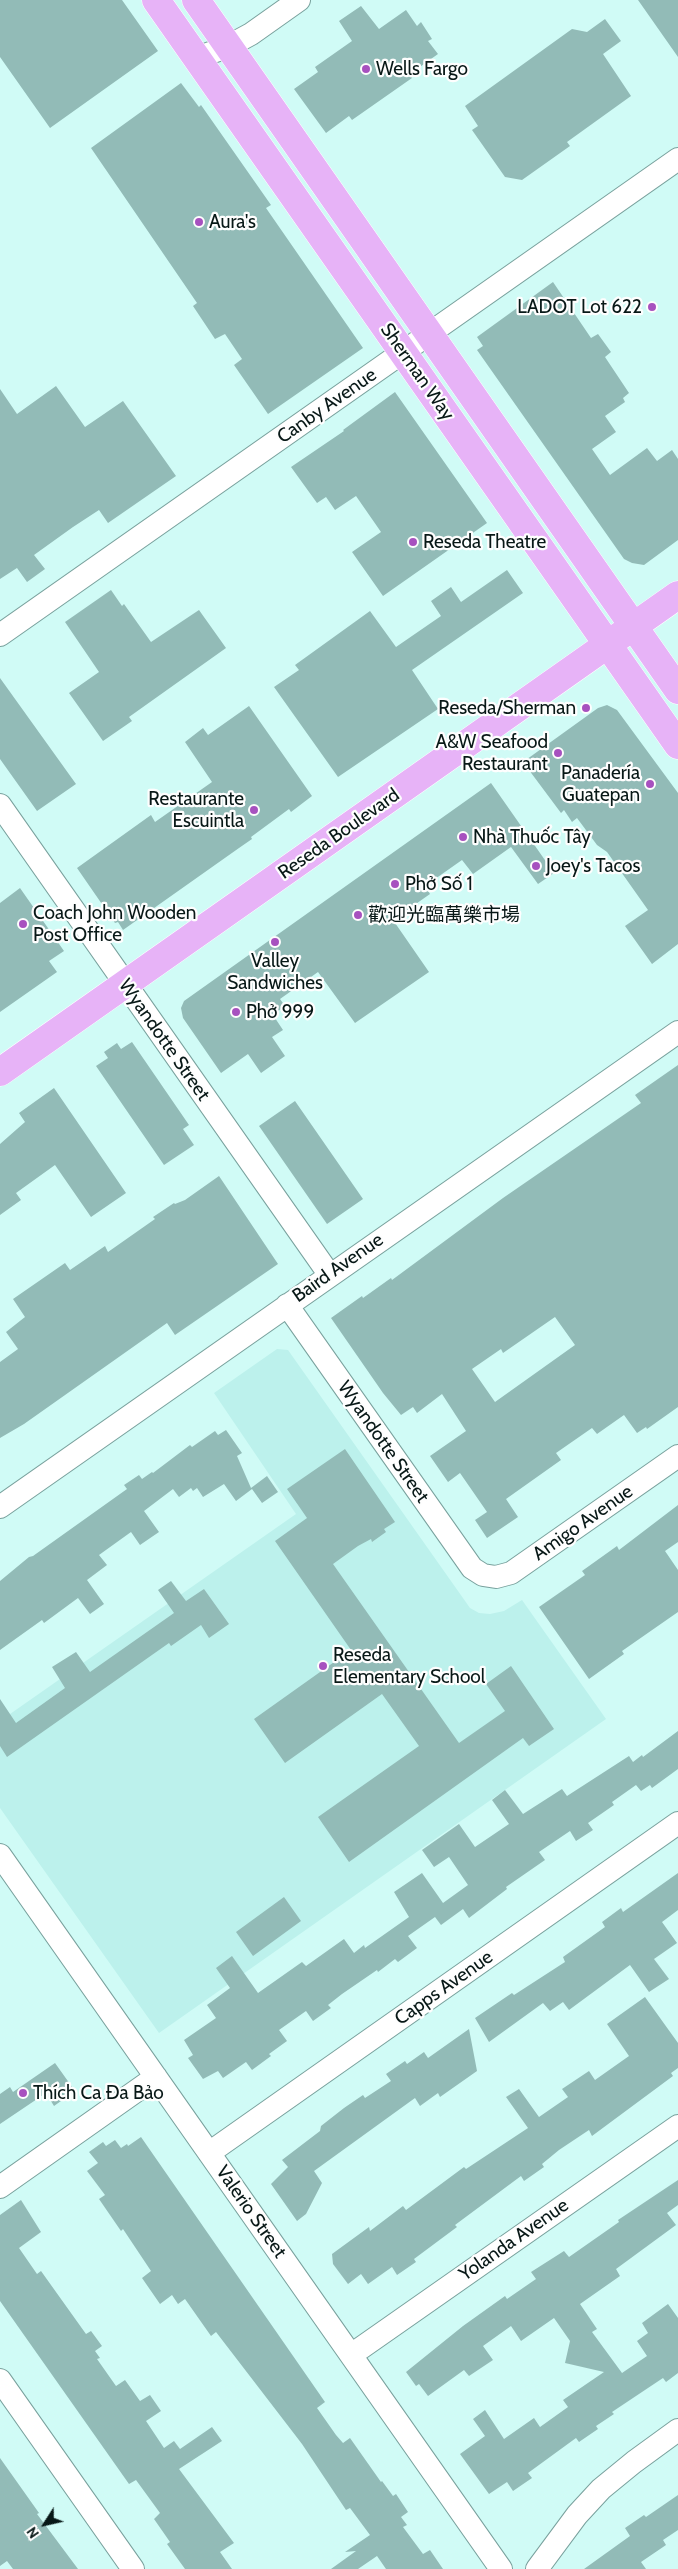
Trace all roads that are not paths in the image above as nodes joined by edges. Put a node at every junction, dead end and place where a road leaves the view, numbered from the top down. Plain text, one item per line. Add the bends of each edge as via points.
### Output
1 (156, 0) edge
2 (196, 0) edge
3 (299, 0) edge
4 (227, 47) junction
5 (196, 58) junction
6 (678, 159) edge
7 (428, 335) junction
8 (402, 353) junction
9 (678, 595) edge
10 (634, 626) junction
11 (0, 635) edge
12 (608, 644) junction
13 (678, 690) edge
14 (678, 744) edge
15 (0, 805) edge
16 (125, 985) junction
17 (678, 1032) edge
18 (0, 1072) edge
19 (329, 1274) junction
20 (288, 1305) junction
21 (678, 1456) edge
22 (0, 1507) edge
23 (483, 1575) joint
24 (678, 1823) edge
25 (0, 1855) edge
26 (156, 2077) junction
27 (678, 2126) edge
28 (209, 2152) junction
29 (0, 2187) edge
30 (350, 2355) junction
31 (0, 2380) edge
32 (678, 2430) edge
33 (133, 2569) edge
34 (501, 2569) edge
35 (536, 2569) edge

1 - 5 main road, Sherman Way
2 - 4 main road, Sherman Way
3 - 4 street
4 - 5 street
4 - 7 main road, Sherman Way
5 - 8 main road, Sherman Way
6 - 7 street, Canby Avenue
7 - 8 street, Canby Avenue
7 - 10 main road, Sherman Way
8 - 11 street, Canby Avenue
8 - 12 main road, Sherman Way
9 - 10 main road, Reseda Boulevard
10 - 12 main road, Reseda Boulevard
10 - 13 main road, Sherman Way
12 - 14 main road, Sherman Way
12 - 16 main road, Reseda Boulevard
15 - 16 street, Wyandotte Street
16 - 18 main road, Reseda Boulevard
16 - 19 street, Wyandotte Street
17 - 19 street, Baird Avenue
19 - 20 street, Baird Avenue
20 - 22 street, Baird Avenue
20 - 23 street, Wyandotte Street via 472,1568
21 - 23 street, Amigo Avenue via 511,1574
24 - 28 street, Capps Avenue
25 - 26 street, Valerio Street
26 - 28 street, Valerio Street
26 - 29 street
27 - 30 street, Yolanda Avenue
28 - 30 street, Valerio Street
30 - 34 street, Valerio Street
31 - 33 street
32 - 35 street via 601,2489

